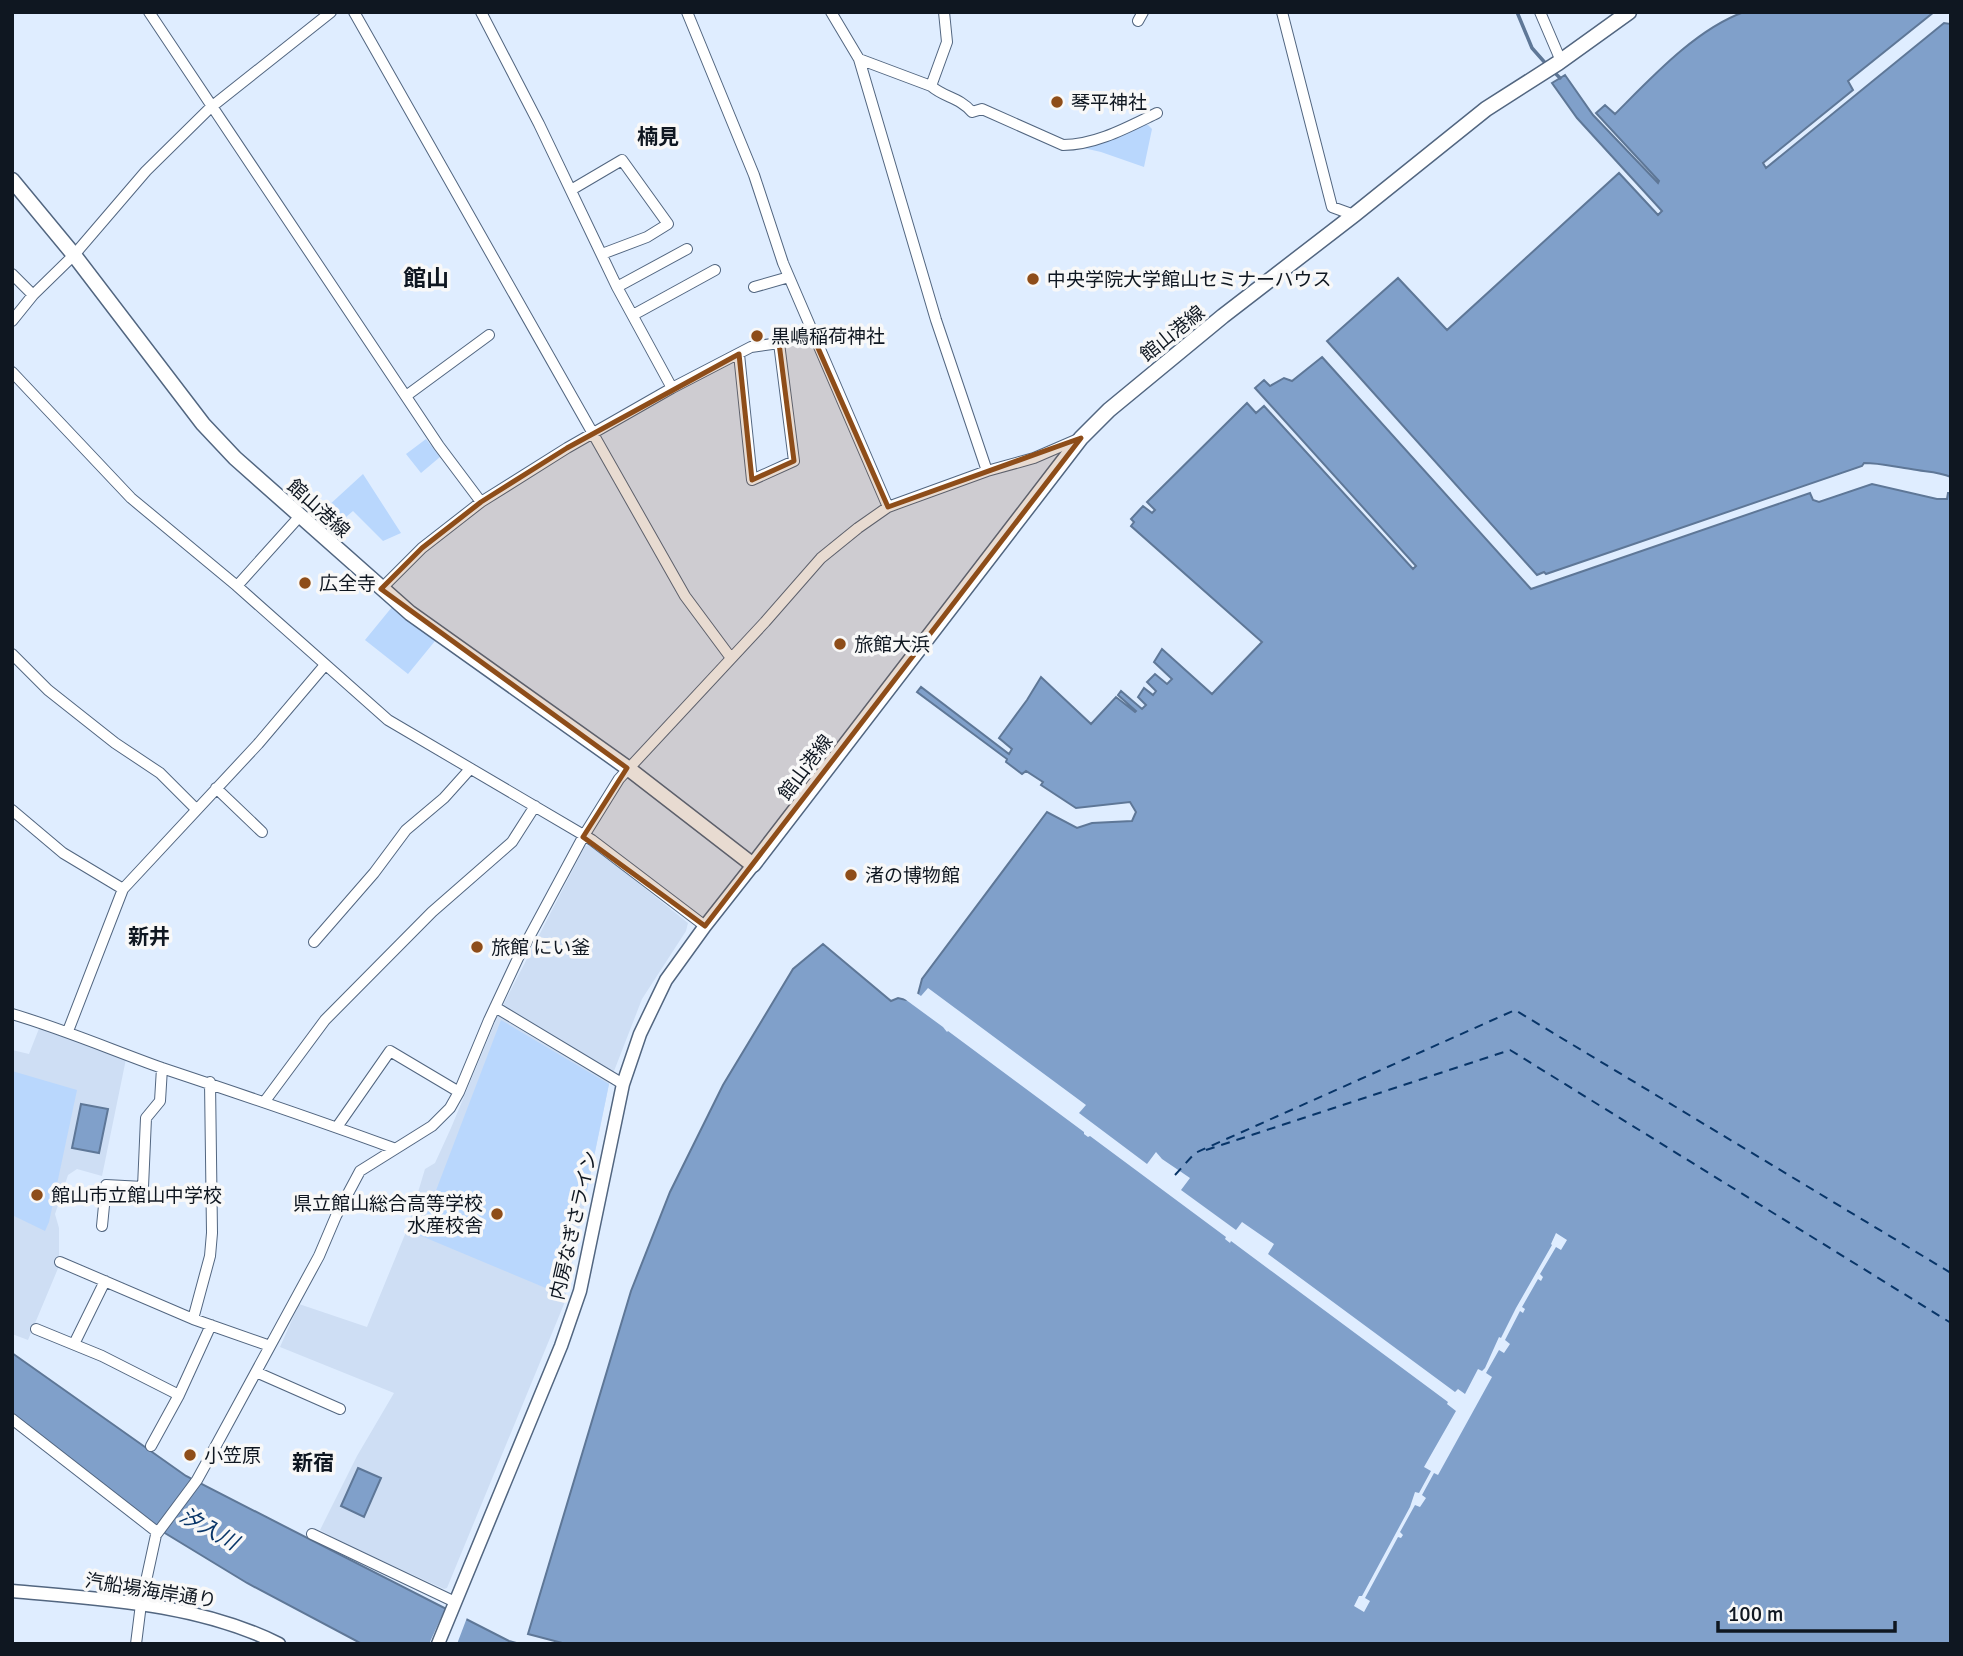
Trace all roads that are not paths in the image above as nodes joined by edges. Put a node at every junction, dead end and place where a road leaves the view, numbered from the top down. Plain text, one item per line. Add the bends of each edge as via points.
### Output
1 (149, 12) edge
2 (331, 12) edge
3 (354, 12) edge
4 (481, 12) edge
5 (687, 12) edge
6 (831, 12) edge
7 (944, 12) edge
8 (1282, 12) edge
9 (1540, 12) edge
10 (1628, 12) edge
11 (859, 59) junction
12 (1560, 62) junction
13 (930, 86) junction
14 (210, 108) junction
15 (1157, 113) dead end
16 (12, 180) edge
17 (571, 190) junction
18 (1354, 215) junction
19 (687, 249) dead end
20 (602, 254) junction
21 (74, 255) junction
22 (715, 271) dead end
23 (12, 274) edge
24 (789, 277) junction
25 (617, 287) junction
26 (754, 287) dead end
27 (33, 295) junction
28 (633, 315) junction
29 (12, 321) edge
30 (811, 332) junction
31 (489, 335) dead end
32 (779, 343) junction
33 (739, 354) junction
34 (12, 372) edge
35 (672, 388) junction
36 (405, 396) junction
37 (593, 433) junction
38 (1081, 438) junction
39 (987, 471) junction
40 (481, 502) junction
41 (888, 507) junction
42 (299, 517) junction
43 (237, 586) junction
44 (381, 589) junction
45 (12, 654) edge
46 (731, 658) junction
47 (325, 665) junction
48 (470, 769) junction
49 (629, 769) junction
50 (216, 788) junction
51 (535, 806) junction
52 (196, 809) junction
53 (12, 810) edge
54 (262, 832) dead end
55 (583, 837) junction
56 (753, 865) junction
57 (123, 889) junction
58 (705, 926) junction
59 (314, 942) dead end
60 (495, 1007) junction
61 (12, 1014) edge
62 (68, 1031) junction
63 (162, 1068) junction
64 (210, 1082) junction
65 (623, 1084) junction
66 (459, 1092) junction
67 (265, 1101) junction
68 (337, 1127) junction
69 (393, 1148) junction
70 (102, 1226) dead end
71 (61, 1262) dead end
72 (105, 1281) junction
73 (193, 1319) junction
74 (211, 1325) junction
75 (36, 1329) dead end
76 (74, 1344) junction
77 (270, 1346) junction
78 (256, 1372) junction
79 (178, 1395) junction
80 (340, 1409) dead end
81 (12, 1419) edge
82 (151, 1446) dead end
83 (158, 1531) junction
84 (312, 1534) dead end
85 (12, 1591) edge
86 (141, 1604) junction
87 (453, 1606) junction
88 (136, 1644) edge
89 (279, 1644) edge
90 (438, 1644) edge

1 - 14 street
2 - 14 street
3 - 37 street
4 - 17 street
5 - 24 street via 754,175
6 - 11 street
7 - 13 street via 947,42
8 - 18 street via 1332,207
9 - 12 street
10 - 12 main road, 館山港線
11 - 13 street
11 - 39 street via 936,320
12 - 18 main road, 館山港線 via 1486,109
13 - 15 street via 962,101 972,112 982,109 1063,145 1107,136
14 - 21 street via 146,171
14 - 36 street
16 - 21 main road, 館山港線
17 - 20 street
17 - 20 street via 622,160 668,224
18 - 38 main road, 館山港線 via 1213,324
19 - 25 street
20 - 25 street
21 - 27 street
21 - 42 main road, 館山港線 via 203,424
22 - 28 street
23 - 27 street
24 - 26 street
24 - 30 street
25 - 28 street
27 - 29 street
28 - 35 street
30 - 32 street
30 - 41 street
31 - 36 street
32 - 33 street via 751,347
32 - 33 street via 794,461 752,480
33 - 35 street
34 - 43 street via 131,498
35 - 37 street
36 - 40 street
37 - 40 street
37 - 46 street via 685,596
38 - 39 street
38 - 56 main road, 館山港線
39 - 41 street
40 - 44 street via 422,548
41 - 46 street via 821,558
42 - 43 street
42 - 44 main road, 館山港線
43 - 47 street
44 - 49 main road, 館山港線
45 - 52 street via 48,690 160,773
46 - 49 street
47 - 48 street via 388,720
47 - 50 street
48 - 51 street
48 - 59 street via 405,830
49 - 55 street
49 - 56 main road, 館山港線
50 - 52 street
50 - 54 street
51 - 55 street
51 - 67 street via 512,842 432,912 324,1020
52 - 57 street
53 - 57 street via 63,853
55 - 58 street
55 - 60 street
56 - 58 street, 内房なぎさライン
57 - 62 street
58 - 65 street, 内房なぎさライン via 666,980
60 - 65 street
60 - 66 street
61 - 62 street
62 - 63 street
63 - 64 street
63 - 70 street via 160,1101 146,1118 143,1187 106,1185
64 - 67 street
64 - 73 street via 212,1233
65 - 87 street, 内房なぎさライン via 580,1291
66 - 68 street via 390,1051
66 - 69 street via 432,1126
67 - 68 street
68 - 69 street
69 - 77 street via 360,1171
71 - 72 street
72 - 73 street
72 - 76 street
73 - 74 street
74 - 77 street
74 - 79 street
75 - 76 street
76 - 79 street
77 - 78 street
78 - 80 street
78 - 83 street via 197,1480
79 - 82 street
81 - 83 street
83 - 86 street
84 - 87 street
85 - 86 street, 汽船場海岸通り
86 - 88 street
86 - 89 street, 汽船場海岸通り via 219,1620
87 - 90 street, 内房なぎさライン

